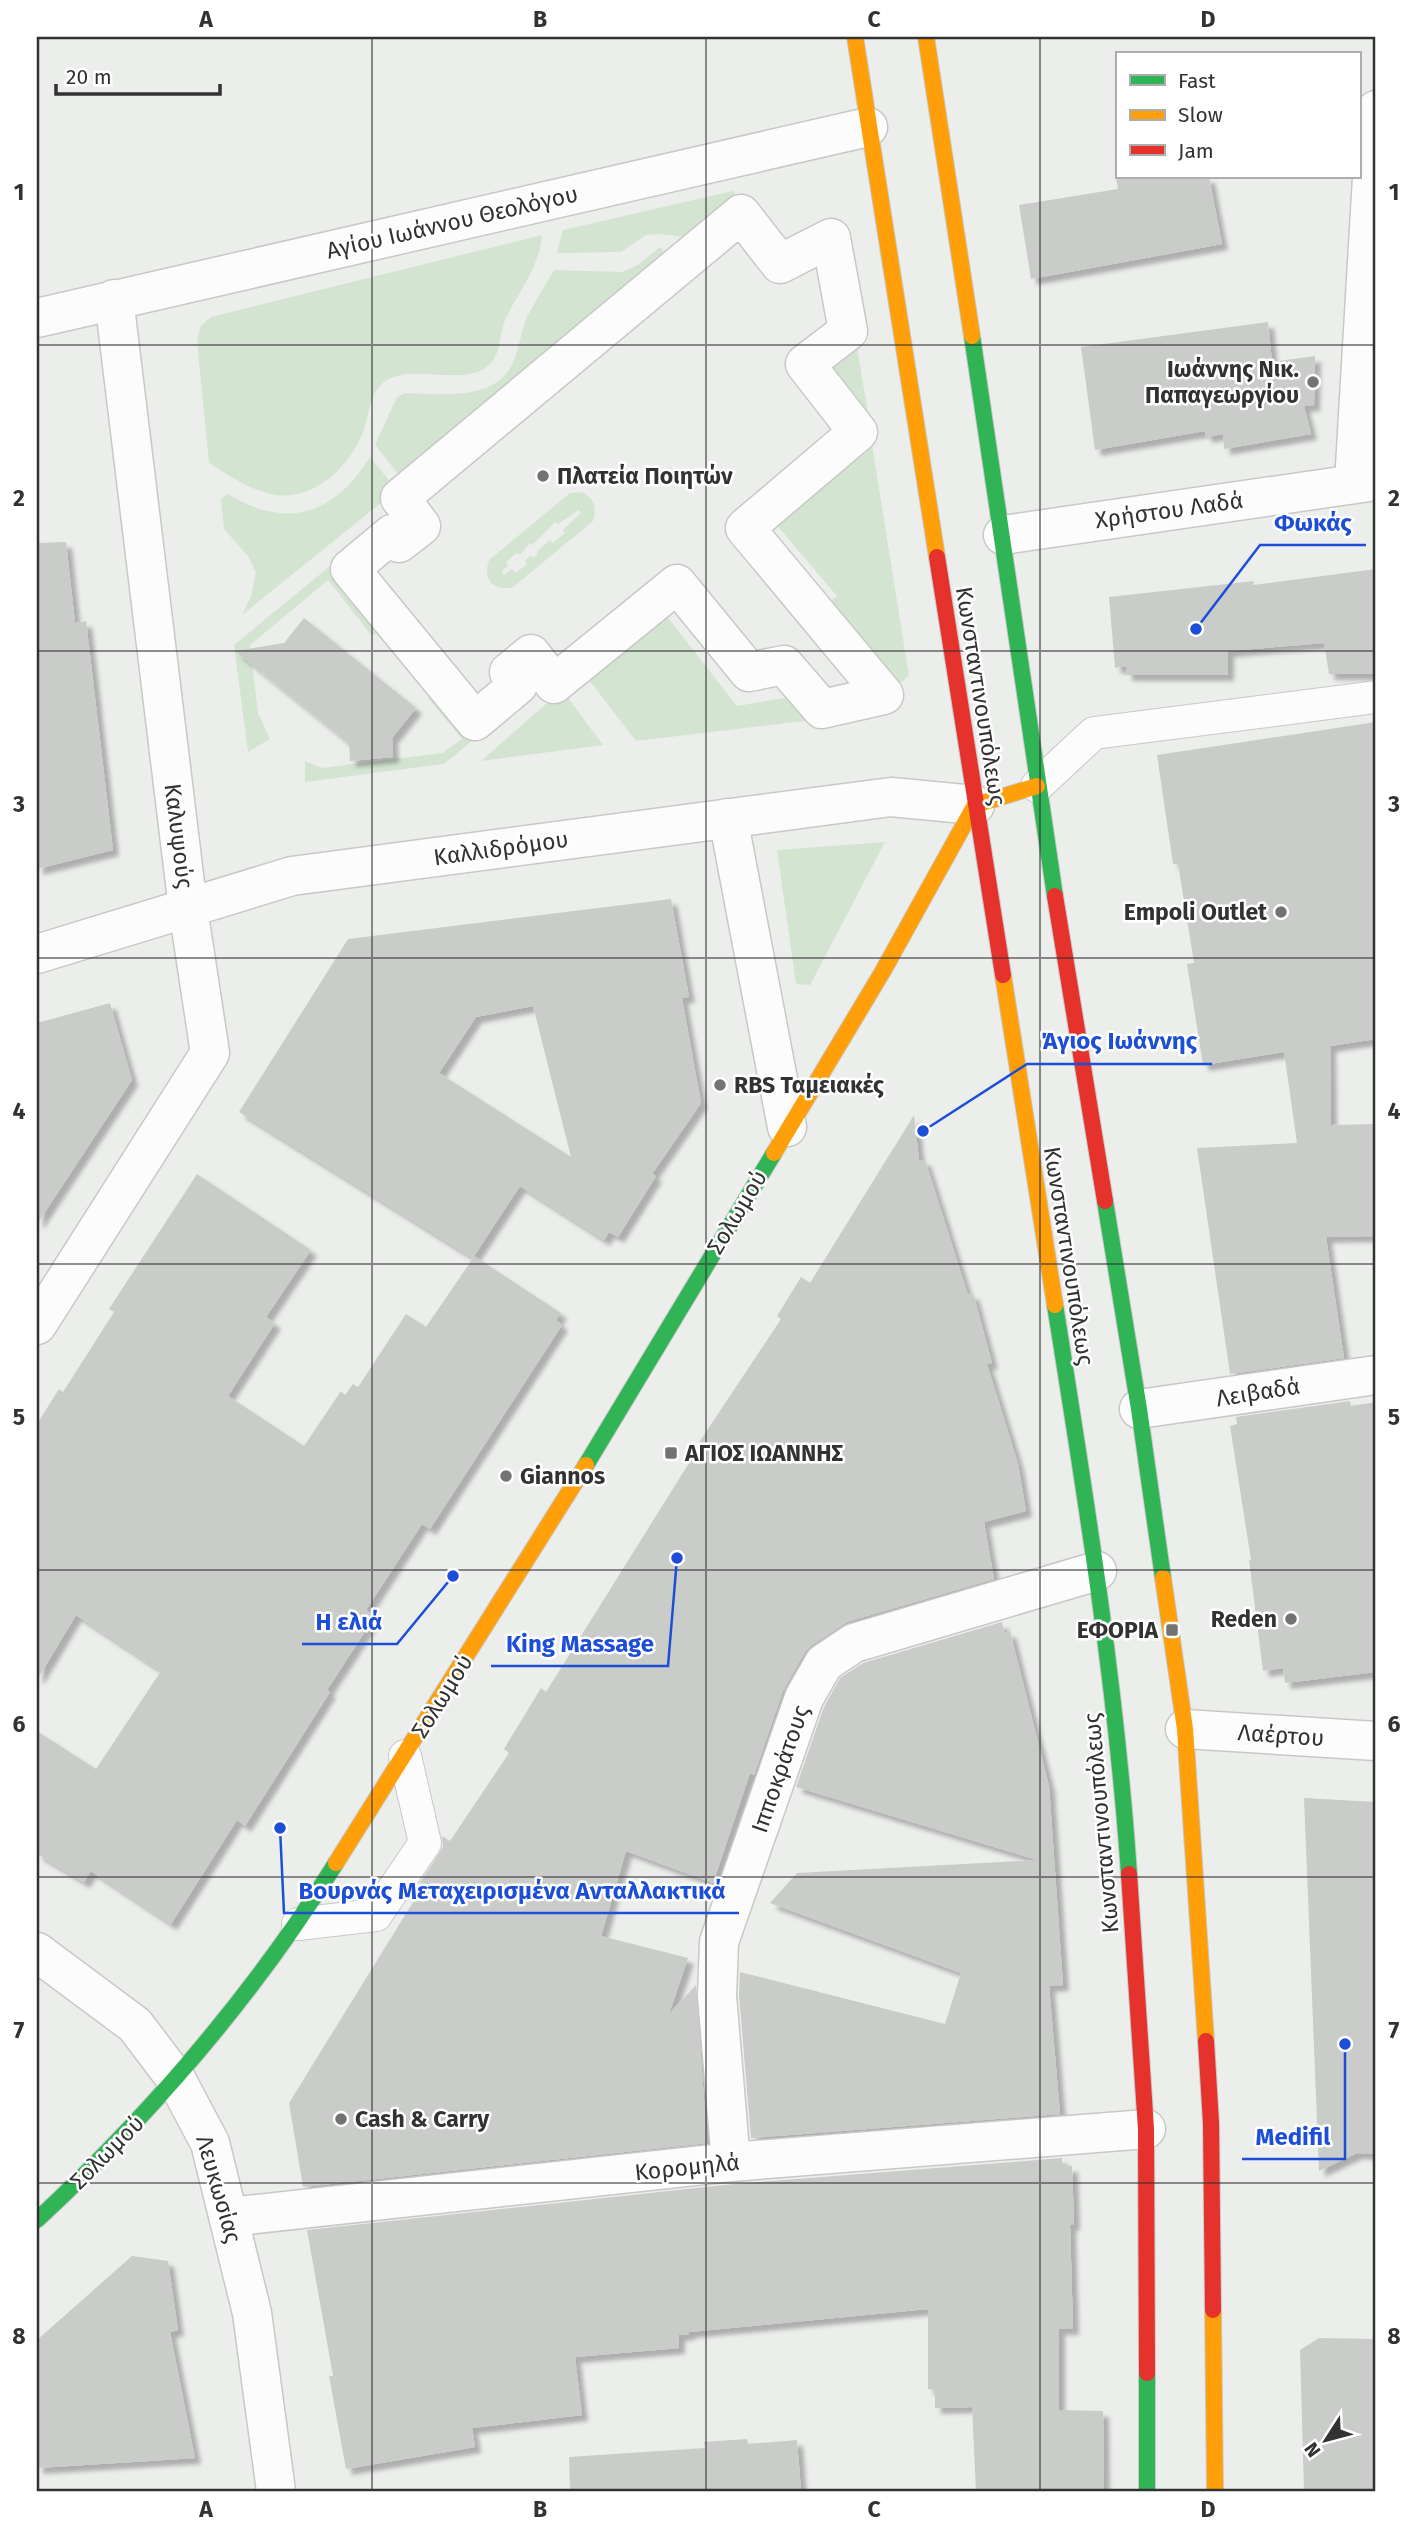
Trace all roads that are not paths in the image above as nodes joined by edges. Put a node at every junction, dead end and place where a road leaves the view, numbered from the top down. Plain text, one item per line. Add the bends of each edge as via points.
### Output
1 (855, 37) edge
2 (926, 37) edge
3 (1376, 110) edge
4 (868, 127) junction
5 (114, 299) junction
6 (37, 318) edge
7 (1365, 482) edge
8 (400, 498) joint
9 (1003, 535) junction
10 (1376, 697) edge
11 (1037, 786) junction
12 (975, 805) junction
13 (728, 818) junction
14 (188, 908) junction
15 (37, 954) edge
16 (788, 1127) junction
17 (37, 1325) edge
18 (1376, 1374) edge
19 (1139, 1409) junction
20 (1097, 1572) junction
21 (1185, 1729) junction
22 (1376, 1741) edge
23 (405, 1756) junction
24 (299, 1924) junction
25 (37, 1952) edge
26 (176, 2078) junction
27 (1146, 2129) junction
28 (731, 2162) junction
29 (229, 2217) junction
30 (37, 2220) edge
31 (276, 2491) edge
32 (1147, 2491) edge
33 (1215, 2491) edge

1 - 4 main road, Κωνσταντινουπόλεως
2 - 9 main road, Κωνσταντινουπόλεως
3 - 7 street
4 - 5 street, Αγίου Ιωάννου Θεολόγου
4 - 12 main road, Κωνσταντινουπόλεως
5 - 6 street, Αγίου Ιωάννου Θεολόγου
5 - 14 street, Καλυψούς
7 - 9 street, Χρήστου Λαδά
8 - 8 street via 741,214 780,264 831,238 848,331 805,364 858,432 745,528 884,695 822,709 784,665 749,672 677,584 554,684 531,654 509,672 518,685 475,720 350,569 393,534 399,543 421,526
9 - 11 main road, Κωνσταντινουπόλεως
10 - 11 lane via 1094,733
11 - 12 main road
11 - 19 main road, Κωνσταντινουπόλεως
12 - 13 street, Καλλιδρόμου via 891,797
12 - 16 main road, Σολωμού via 883,971
12 - 20 main road, Κωνσταντινουπόλεως
13 - 14 street, Καλλιδρόμου via 292,876
13 - 16 street
14 - 15 street, Καλλιδρόμου
14 - 17 street, Καλυψούς via 209,1053
16 - 23 main road, Σολωμού via 617,1416
18 - 19 street, Λειβαδά
19 - 21 main road, Κωνσταντινουπόλεως
20 - 27 main road, Κωνσταντινουπόλεως via 1123,1782
20 - 28 street, Ιπποκράτους via 854,1643 824,1663 804,1698 719,1942 716,1996
21 - 22 street, Λαέρτου
21 - 33 main road, Κωνσταντινουπόλεως via 1211,2123
23 - 24 main road, Σολωμού
23 - 24 lane via 425,1843 376,1915
24 - 26 main road, Σολωμού via 256,1984
25 - 26 street, Λευκωσίας via 135,2025
26 - 29 street, Λευκωσίας via 210,2143
26 - 30 main road, Σολωμού via 90,2172
27 - 28 street, Κορομηλά
27 - 32 main road, Κωνσταντινουπόλεως
28 - 29 street, Κορομηλά
29 - 31 street, Λευκωσίας via 252,2313

